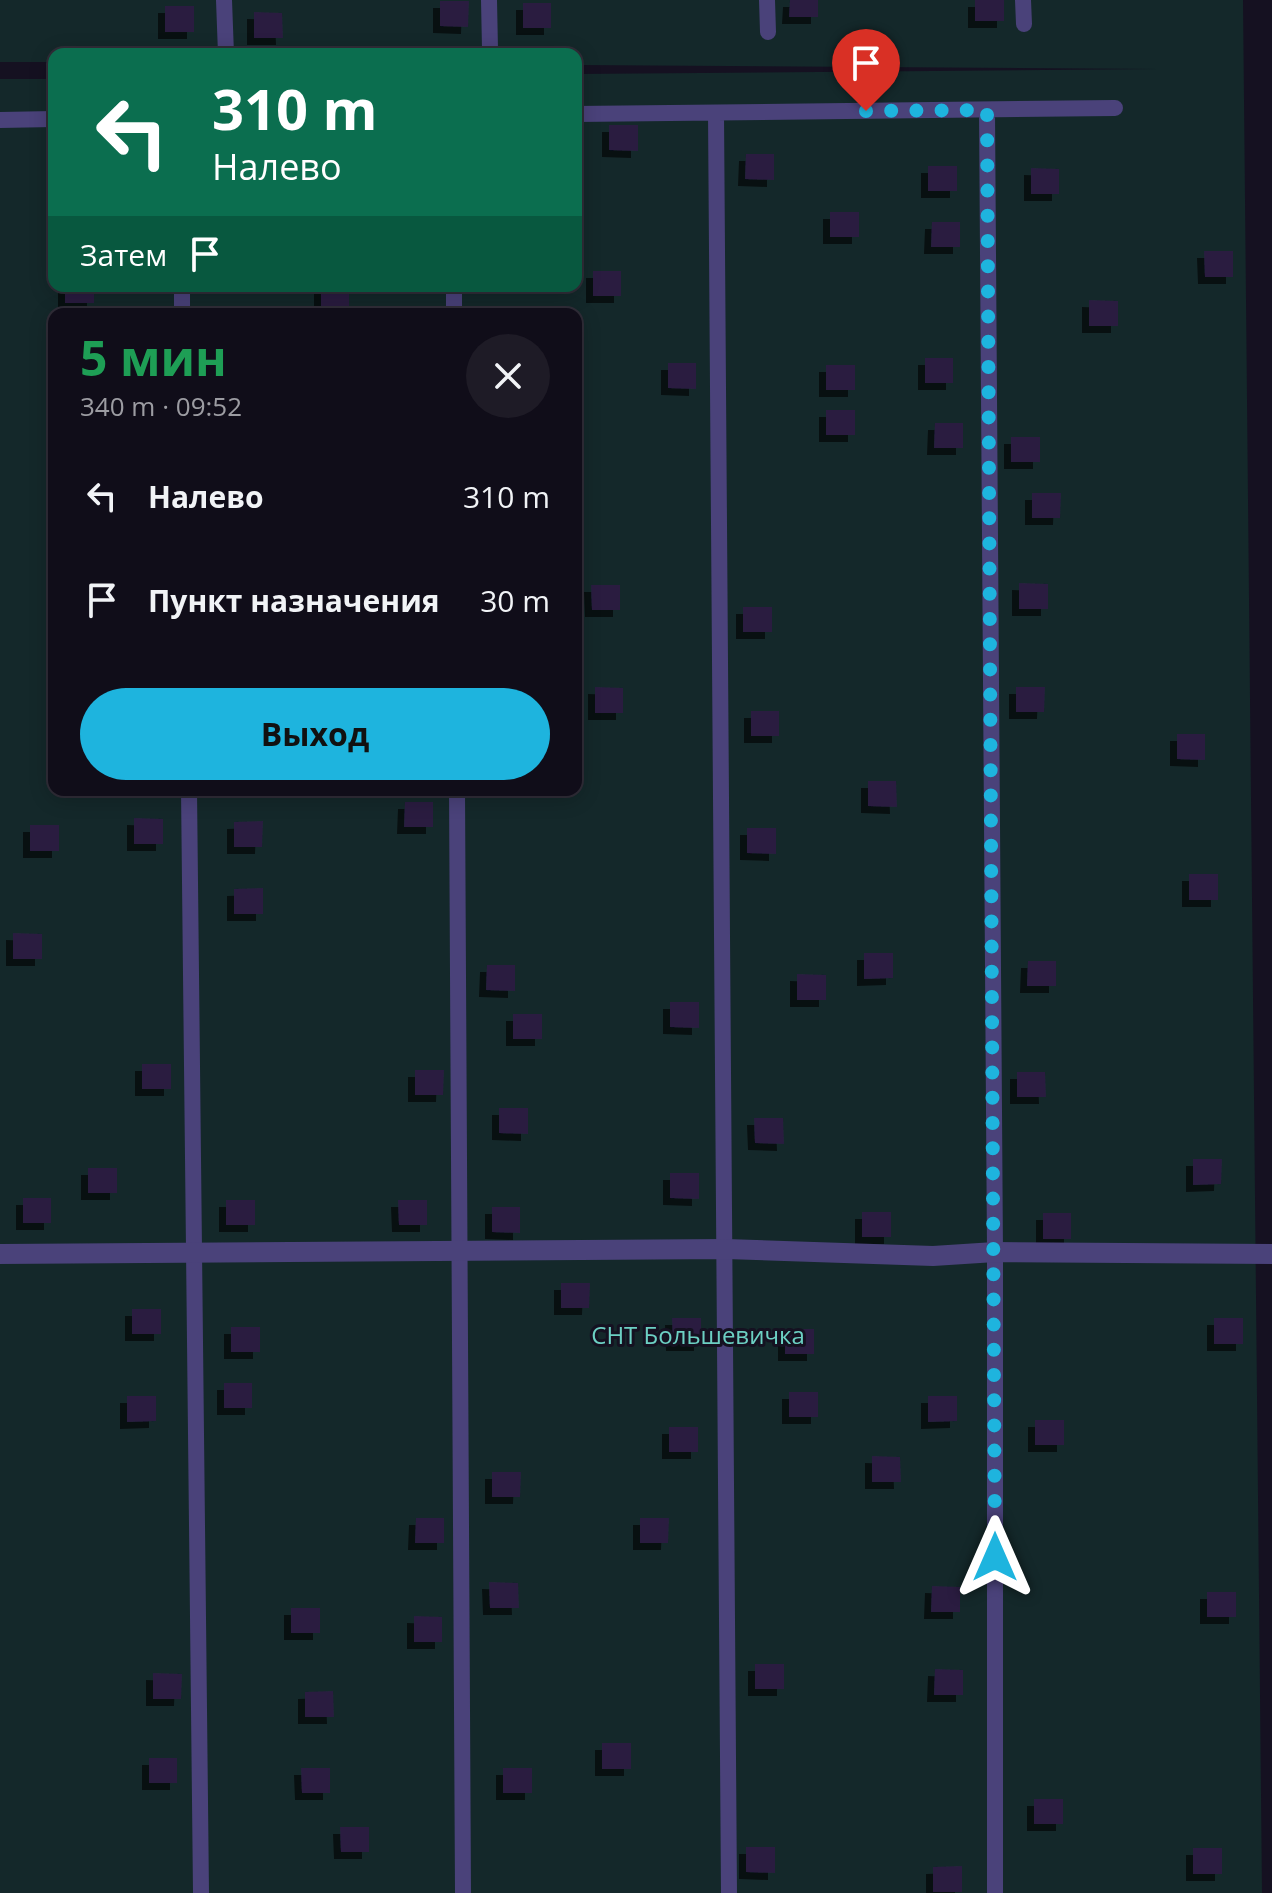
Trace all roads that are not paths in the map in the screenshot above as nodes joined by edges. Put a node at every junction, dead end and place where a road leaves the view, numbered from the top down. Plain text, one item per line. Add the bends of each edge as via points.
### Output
1 (224, 0) edge
2 (489, 0) edge
3 (767, 0) edge
4 (1023, 0) edge
5 (1024, 24) dead end
6 (768, 32) dead end
7 (226, 48) edge
8 (490, 48) edge
9 (1115, 108) dead end
10 (987, 110) junction
11 (716, 113) junction
12 (582, 114) edge
13 (48, 119) edge
14 (0, 120) edge
15 (189, 796) edge
16 (457, 796) edge
17 (726, 1249) junction
18 (460, 1250) junction
19 (995, 1252) junction
20 (196, 1253) junction
21 (0, 1254) edge
22 (1272, 1254) edge
23 (201, 1893) edge
24 (463, 1893) edge
25 (729, 1893) edge
26 (995, 1893) edge

1 - 7 lane
2 - 8 lane
3 - 6 lane
4 - 5 lane
9 - 10 lane
10 - 11 lane
10 - 19 lane
11 - 12 lane
11 - 17 lane
13 - 14 lane
15 - 20 lane
16 - 18 lane
17 - 18 street
17 - 19 street via 933,1256
17 - 25 lane
18 - 20 street
18 - 24 lane
19 - 22 street
19 - 26 lane
20 - 21 street
20 - 23 lane

